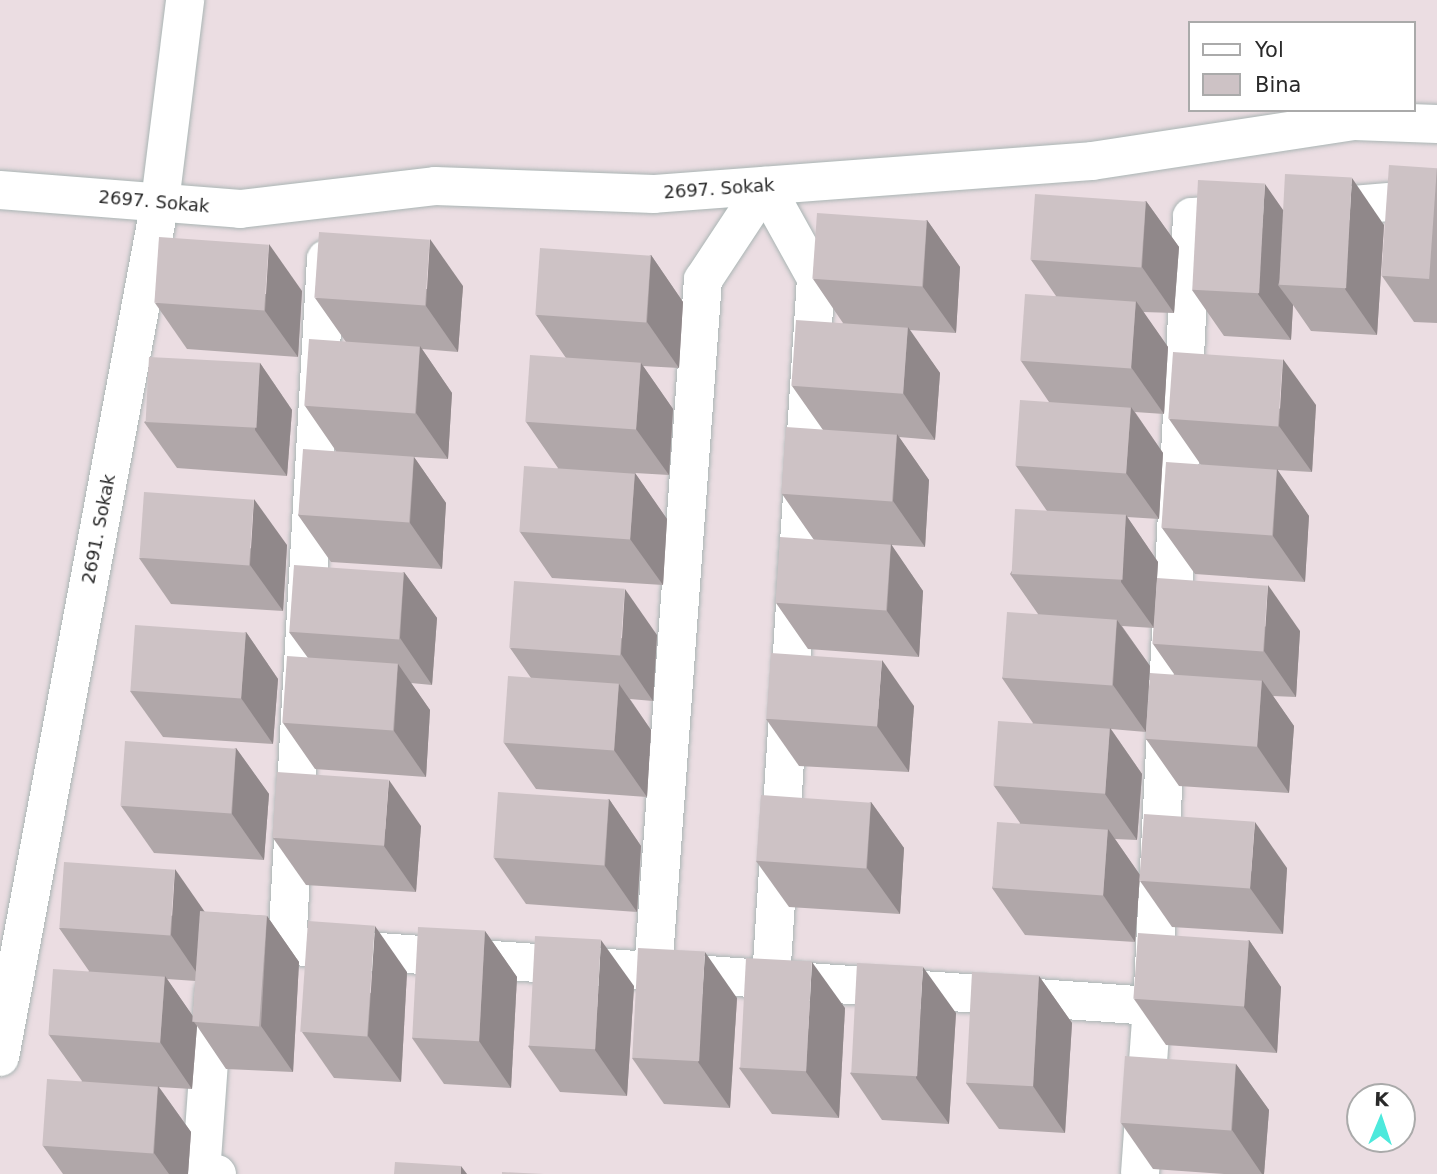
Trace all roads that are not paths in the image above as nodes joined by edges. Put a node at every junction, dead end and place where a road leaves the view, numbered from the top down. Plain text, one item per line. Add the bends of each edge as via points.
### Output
1 (185, 0) edge
2 (1437, 124) edge
3 (765, 186) junction
4 (0, 190) edge
5 (1437, 198) edge
6 (160, 202) junction
7 (326, 259) edge
8 (287, 946) junction
9 (653, 972) junction
10 (771, 979) junction
11 (1152, 1006) junction
12 (0, 1057) edge
13 (217, 1174) edge
14 (1140, 1174) edge

1 - 6 street, 2691. Sokak
2 - 3 street, 2697. Sokak via 1354,121 1091,161
3 - 6 street, 2697. Sokak via 654,194 435,186 240,209
3 - 9 street via 702,280
3 - 10 street via 816,278
4 - 6 street, 2697. Sokak
5 - 11 street via 1192,217
6 - 12 street, 2691. Sokak
7 - 8 street
8 - 9 street
8 - 13 street via 217,940 201,1173
9 - 10 street
10 - 11 street
11 - 14 street

